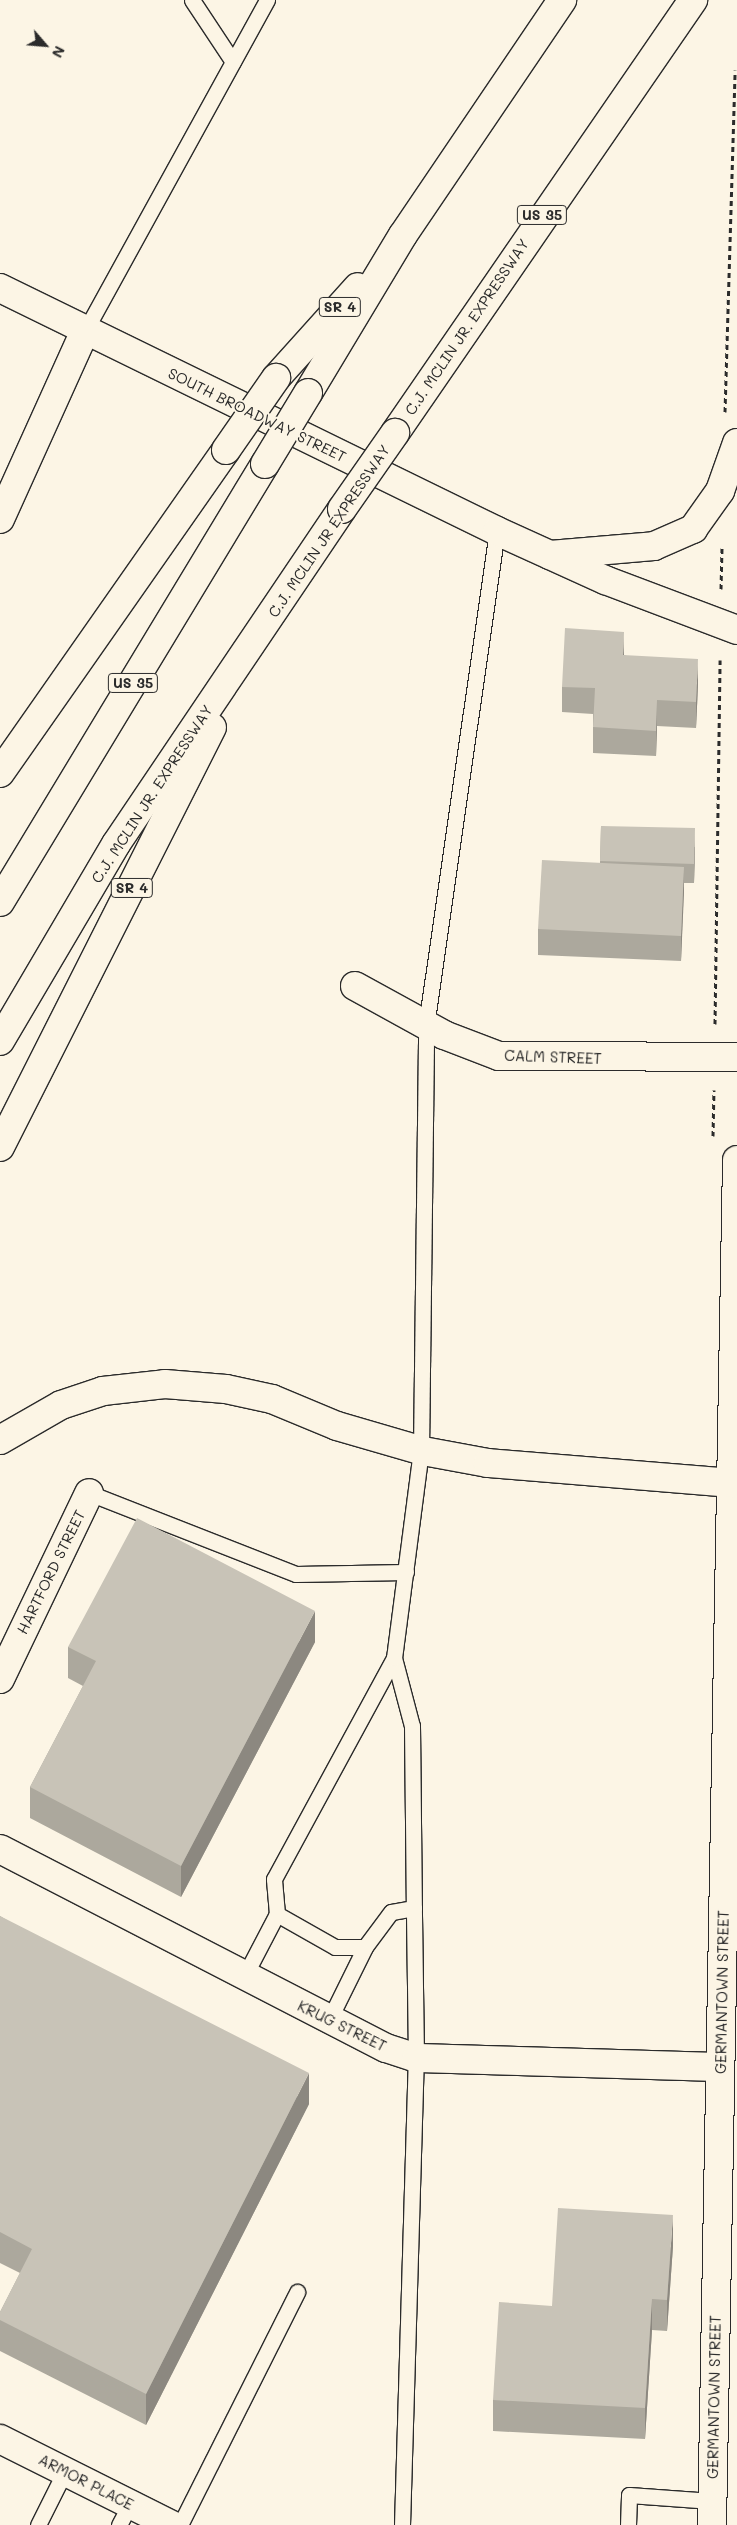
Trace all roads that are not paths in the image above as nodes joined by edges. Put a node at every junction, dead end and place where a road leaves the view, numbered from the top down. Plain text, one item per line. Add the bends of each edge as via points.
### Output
1 (192, 0) edge
2 (267, 0) edge
3 (562, 0) edge
4 (693, 0) edge
5 (233, 62) junction
6 (403, 235) junction
7 (0, 288) edge
8 (85, 331) junction
9 (395, 433) joint
10 (737, 443) edge
11 (0, 519) edge
12 (497, 531) junction
13 (550, 555) junction
14 (262, 628) junction
15 (737, 630) edge
16 (0, 773) edge
17 (0, 902) edge
18 (355, 986) dead end
19 (426, 1026) junction
20 (0, 1041) edge
21 (737, 1057) edge
22 (0, 1147) edge
23 (737, 1160) edge
24 (0, 1440) edge
25 (422, 1451) junction
26 (735, 1485) edge
27 (89, 1493) joint
28 (406, 1572) junction
29 (394, 1658) junction
30 (0, 1679) edge
31 (0, 1849) edge
32 (414, 1908) junction
33 (277, 1914) junction
34 (365, 1947) junction
35 (244, 1977) junction
36 (329, 2020) junction
37 (416, 2058) junction
38 (720, 2067) junction
39 (297, 2292) dead end
40 (0, 2439) edge
41 (65, 2472) junction
42 (712, 2513) edge
43 (124, 2514) edge
44 (167, 2523) edge
45 (38, 2525) edge
46 (402, 2525) edge
47 (628, 2525) edge

1 - 5 lane
2 - 5 lane
3 - 6 main road, US 35
4 - 9 main road, C.J. MCLIN JR. EXPRESSWAY / US 35
5 - 8 lane
6 - 16 main road, SR 4, bridge via 276,378
6 - 17 main road, US 35, bridge
7 - 8 main road, SOUTH BROADWAY STREET
8 - 11 main road
8 - 12 main road, SOUTH BROADWAY STREET
9 - 14 main road, C.J. MCLIN JR EXPRESSWAY / US 35, bridge
10 - 13 main road via 720,491 693,529 654,546
12 - 13 main road, SOUTH BROADWAY STREET
12 - 19 lane
13 - 15 main road, SOUTH BROADWAY STREET
14 - 20 main road, C.J. MCLIN JR. EXPRESSWAY / US 35 via 116,844
14 - 22 main road, SR 4
18 - 19 main road, CALM STREET
19 - 21 main road, CALM STREET via 499,1056
19 - 25 lane
23 - 26 main road, GERMANTOWN STREET
24 - 25 main road via 61,1405 103,1391 165,1384 226,1389 272,1399 337,1426
25 - 26 main road via 488,1463
25 - 28 lane
26 - 38 main road, GERMANTOWN STREET
27 - 28 lane via 296,1574
27 - 30 main road, HARTFORD STREET
28 - 29 lane
29 - 32 lane via 412,1726
29 - 33 lane via 274,1879
31 - 35 main road, KRUG STREET
32 - 34 lane via 391,1912
32 - 37 lane
33 - 34 lane via 335,1947
33 - 35 lane
34 - 36 lane
35 - 36 main road, KRUG STREET
36 - 37 main road, KRUG STREET via 386,2048
37 - 38 main road, KRUG STREET
37 - 46 lane
38 - 42 main road, GERMANTOWN STREET
39 - 44 lane
40 - 41 main road, ARMOR PLACE
41 - 43 main road, ARMOR PLACE
41 - 45 lane
42 - 47 lane via 629,2496
43 - 44 main road, ARMOR PLACE

